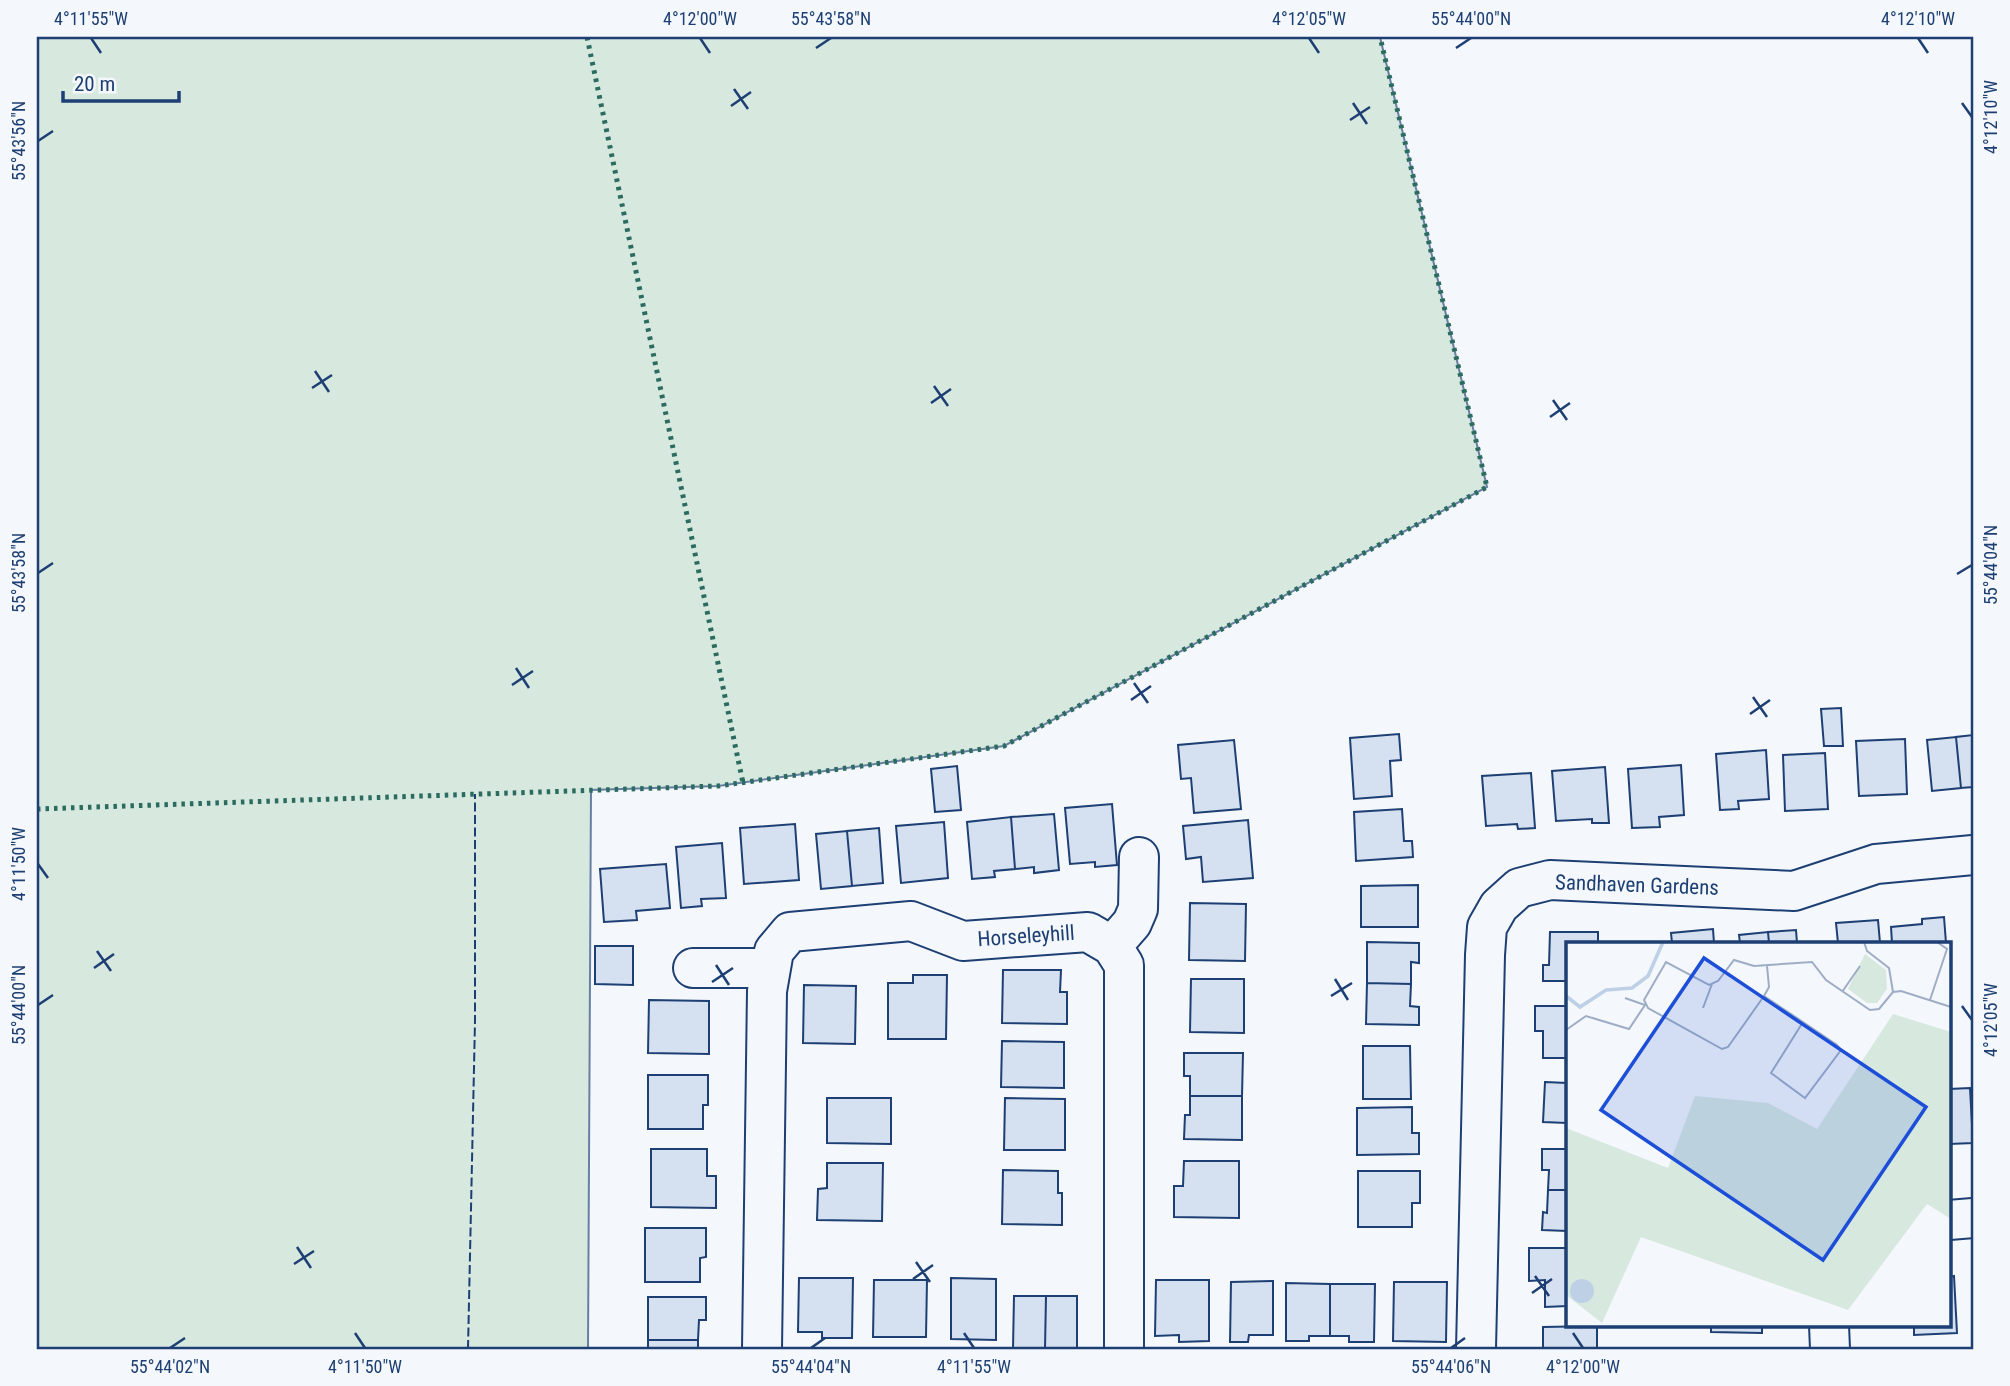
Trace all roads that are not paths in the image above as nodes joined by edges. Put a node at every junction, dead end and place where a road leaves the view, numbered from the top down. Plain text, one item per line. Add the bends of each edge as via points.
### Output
1 (1973, 855) edge
2 (1139, 857) dead end
3 (1112, 946) junction
4 (693, 968) dead end
5 (771, 968) junction
6 (1973, 1218) edge
7 (1951, 1220) edge
8 (1829, 1326) edge
9 (762, 1349) edge
10 (1124, 1349) edge
11 (1476, 1349) edge
12 (1830, 1349) edge

1 - 11 street, Sandhaven Gardens via 1876,864 1794,891 1550,880 1519,888 1499,906 1487,927 1485,955
2 - 3 street via 1138,909
3 - 5 street, Horseleyhill via 1088,932 963,941 911,920 790,932 774,951
3 - 10 street via 1124,965
4 - 5 street
5 - 9 street, Horseleyhill
6 - 7 street
8 - 12 street

